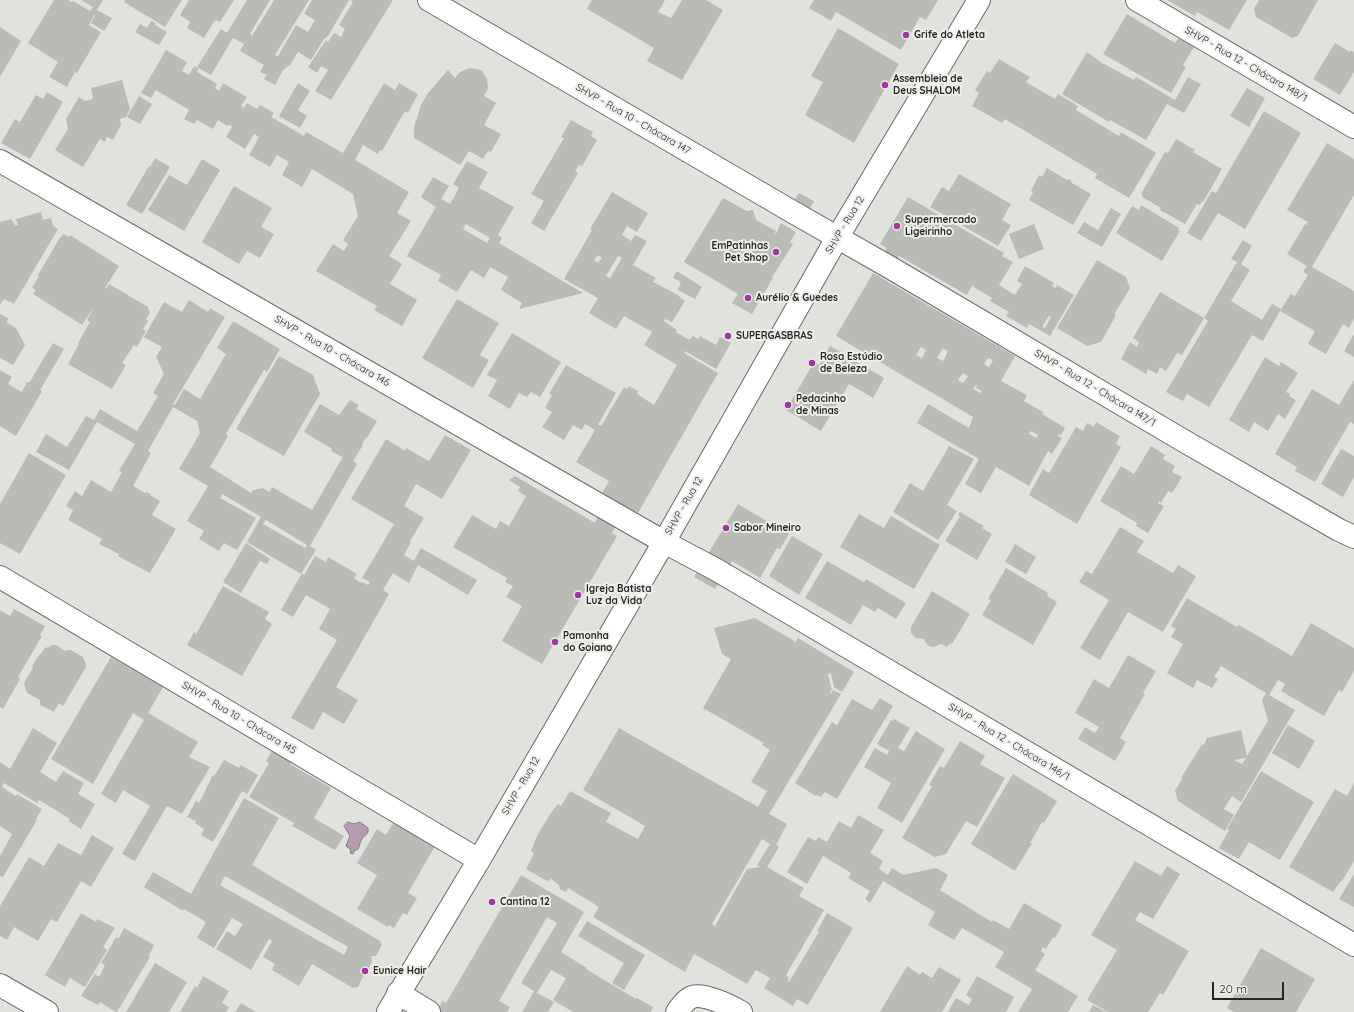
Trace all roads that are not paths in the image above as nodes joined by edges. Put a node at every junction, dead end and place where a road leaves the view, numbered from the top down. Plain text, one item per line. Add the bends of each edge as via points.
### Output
1 (429, 0) edge
2 (979, 0) edge
3 (1138, 0) edge
4 (1354, 127) edge
5 (0, 161) edge
6 (837, 238) junction
7 (1354, 537) edge
8 (664, 542) junction
9 (0, 576) edge
10 (479, 860) junction
11 (1354, 946) edge
12 (0, 985) edge
13 (398, 993) junction
14 (47, 1012) edge
15 (388, 1012) edge
16 (429, 1012) edge
17 (677, 1012) edge
18 (741, 1012) edge

1 - 6 street, SHVP - Rua 10 - Chácara 147
2 - 6 street, SHVP - Rua 12
3 - 4 street, SHVP - Rua 12 - Chácara 148/1
5 - 8 street, SHVP - Rua 10 - Chácara 146
6 - 7 street, SHVP - Rua 12 - Chácara 147/1 via 1184,441
6 - 8 street, SHVP - Rua 12
8 - 10 street, SHVP - Rua 12
8 - 11 street, SHVP - Rua 12 - Chácara 146/1
9 - 10 street, SHVP - Rua 10 - Chácara 145
10 - 13 street, SHVP - Rua 12
12 - 14 street
13 - 15 street, SHVP - Rua 12
13 - 16 street
17 - 18 street via 691,997 712,999

